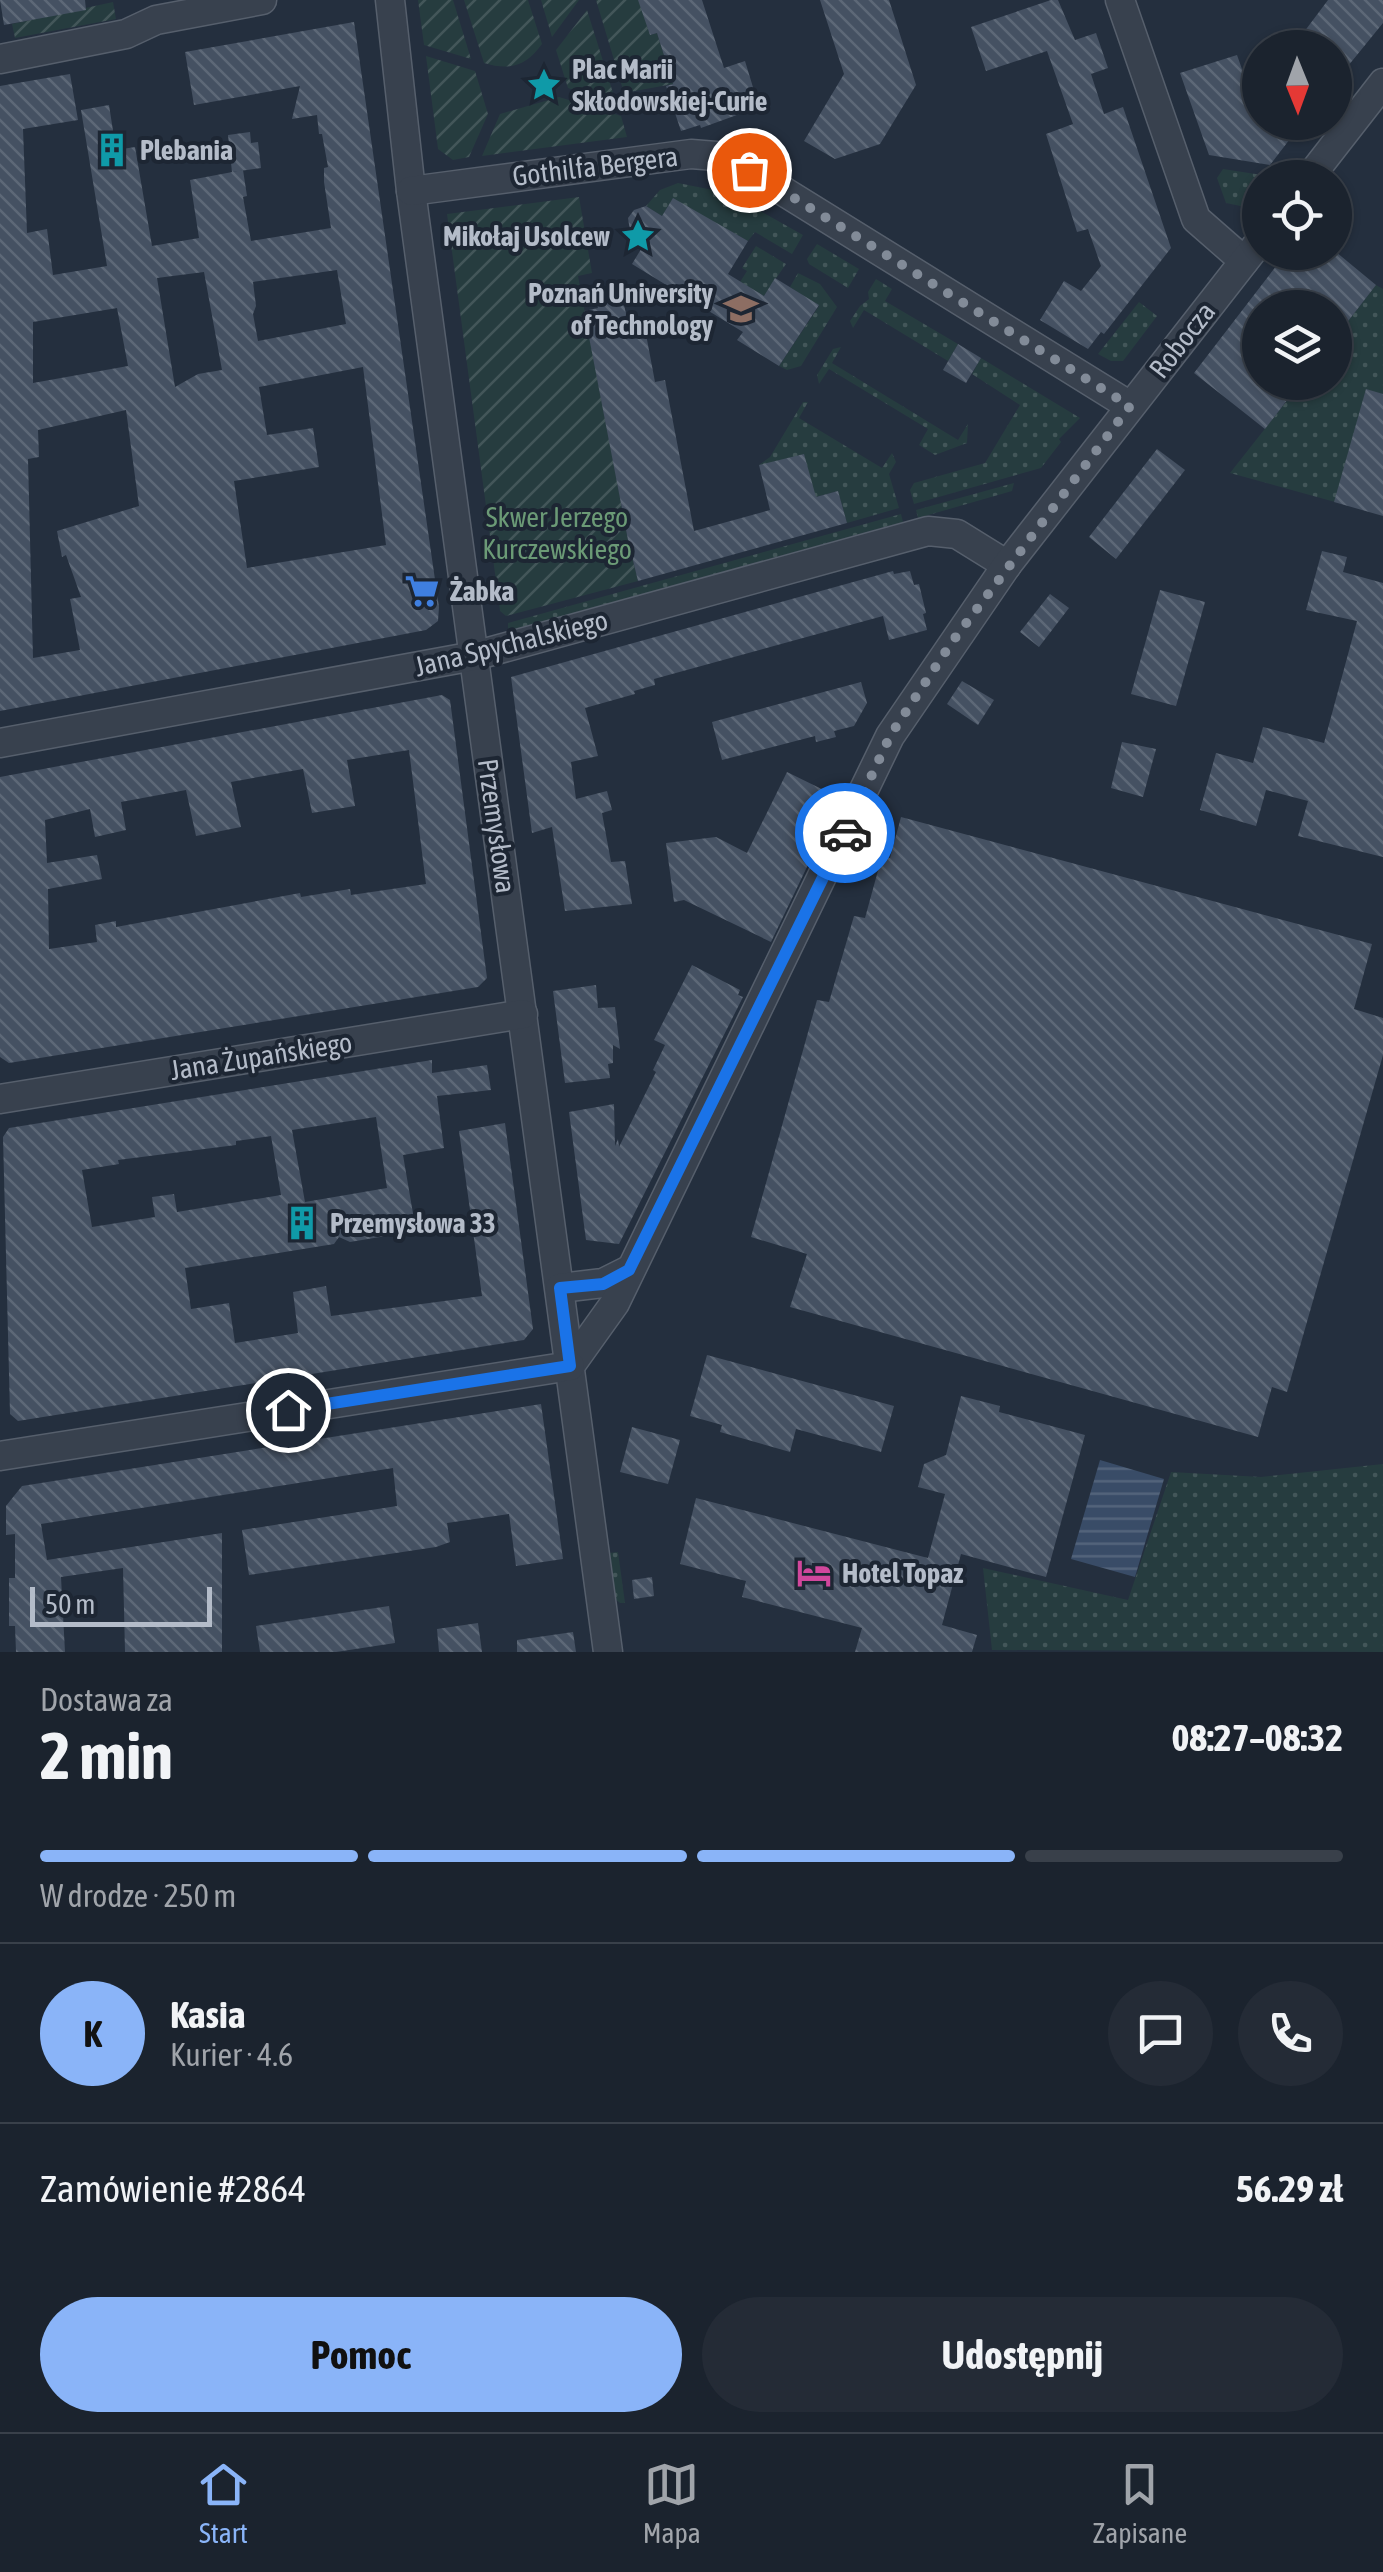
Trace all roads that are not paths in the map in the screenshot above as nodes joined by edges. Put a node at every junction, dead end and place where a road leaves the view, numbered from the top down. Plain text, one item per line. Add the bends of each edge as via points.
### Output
1 (262, 0) edge
2 (390, 0) edge
3 (1120, 0) edge
4 (155, 10) edge
5 (0, 60) edge
6 (1383, 83) edge
7 (1323, 160) edge
8 (411, 191) junction
9 (1242, 245) edge
10 (1242, 264) edge
11 (1130, 406) junction
12 (1006, 565) junction
13 (474, 656) junction
14 (0, 743) edge
15 (523, 1014) junction
16 (0, 1099) edge
17 (629, 1270) junction
18 (560, 1288) junction
19 (570, 1366) junction
20 (0, 1456) edge
21 (608, 1652) edge

1 - 4 street
2 - 8 street, Przemysłowa
3 - 9 street via 1196,220
4 - 5 street via 126,34
6 - 7 street
8 - 11 street, Gothilfa Bergera via 660,157 716,156 743,166
8 - 13 street, Przemysłowa
10 - 11 street, Robocza
11 - 12 street, Robocza
12 - 13 street, Jana Spychalskiego via 958,534 928,531
12 - 17 street, Robocza via 890,736
13 - 14 street, Jana Spychalskiego
13 - 15 street, Przemysłowa
15 - 16 street, Jana Żupańskiego
15 - 18 street, Przemysłowa
17 - 18 street via 603,1284
17 - 19 street, Robocza via 615,1303
18 - 19 street, Przemysłowa
19 - 20 street
19 - 21 street, Przemysłowa

